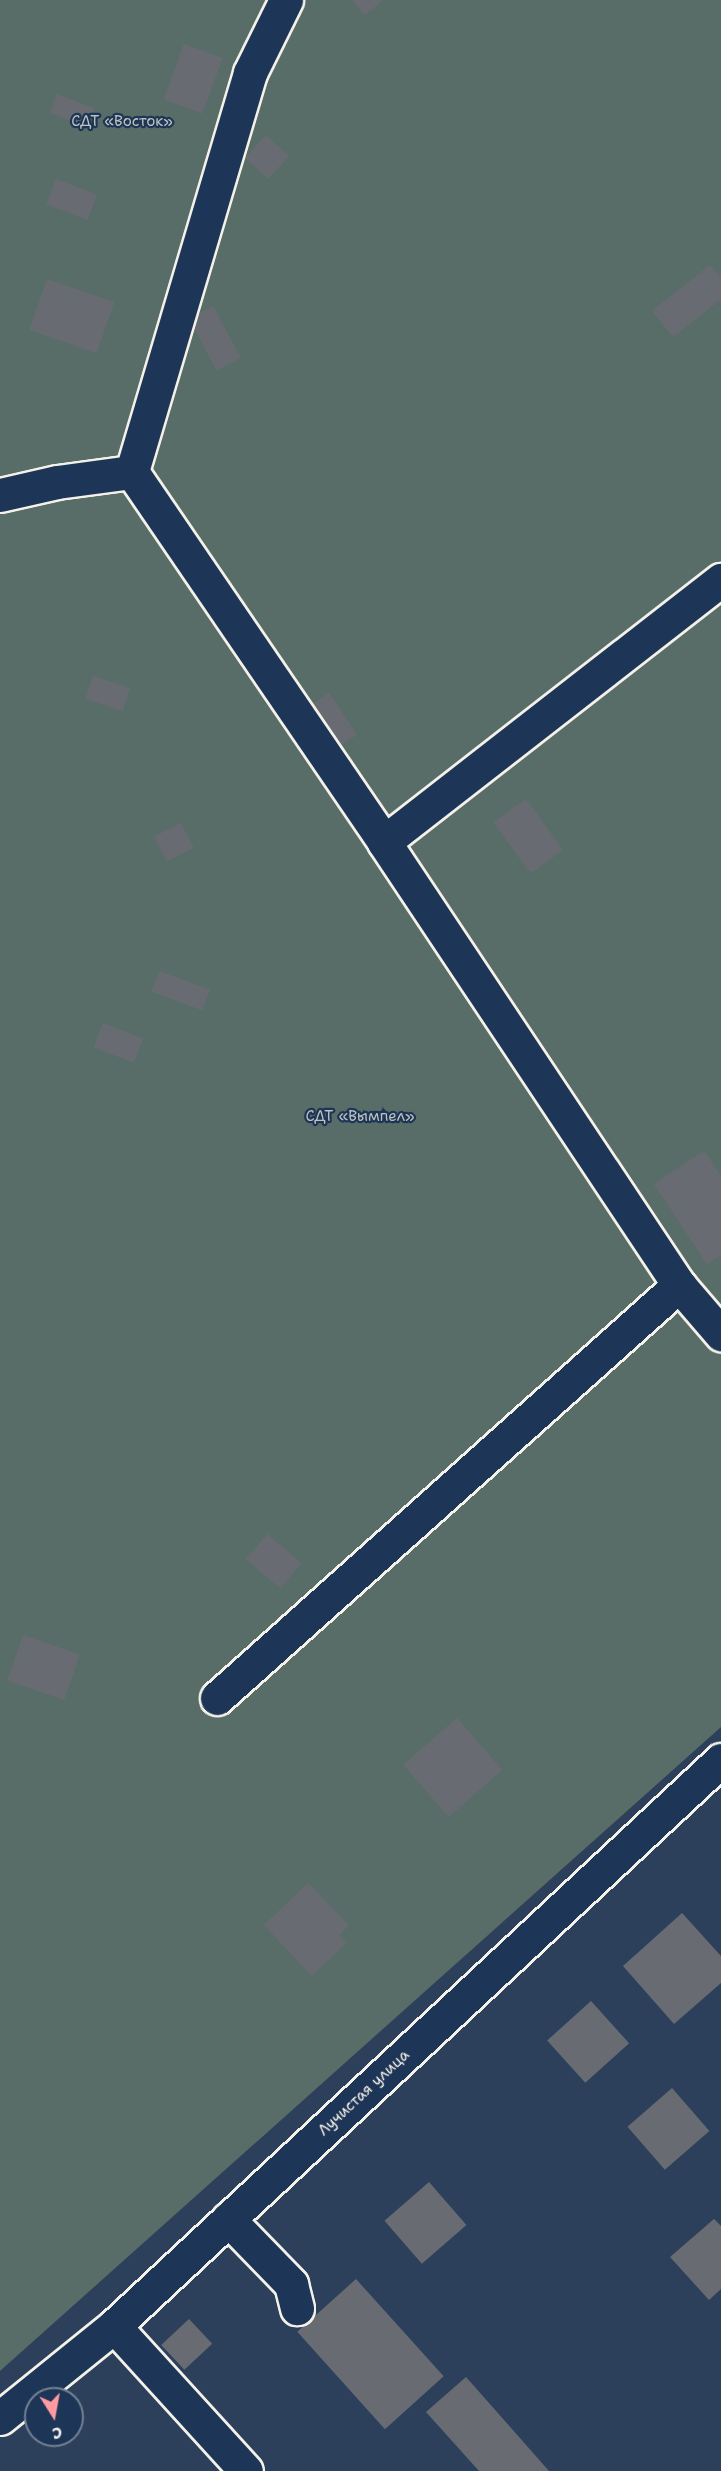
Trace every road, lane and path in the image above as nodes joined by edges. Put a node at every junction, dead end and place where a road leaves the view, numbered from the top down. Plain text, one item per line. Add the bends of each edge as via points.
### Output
1 (286, 0) edge
2 (132, 472) junction
3 (0, 495) edge
4 (721, 580) edge
5 (384, 842) junction
6 (679, 1285) junction
7 (721, 1334) edge
8 (217, 1698) dead end
9 (721, 1760) edge
10 (228, 2219) junction
11 (297, 2308) dead end
12 (114, 2326) junction
13 (0, 2418) edge
14 (246, 2471) edge

1 - 2 street via 250,73
2 - 3 street via 57,482
2 - 5 street
4 - 5 street
5 - 6 street
6 - 7 street
6 - 8 street
9 - 10 street, Лучистая улица
10 - 11 street via 291,2284
10 - 12 street, Лучистая улица
12 - 13 street, Лучистая улица
12 - 14 street

